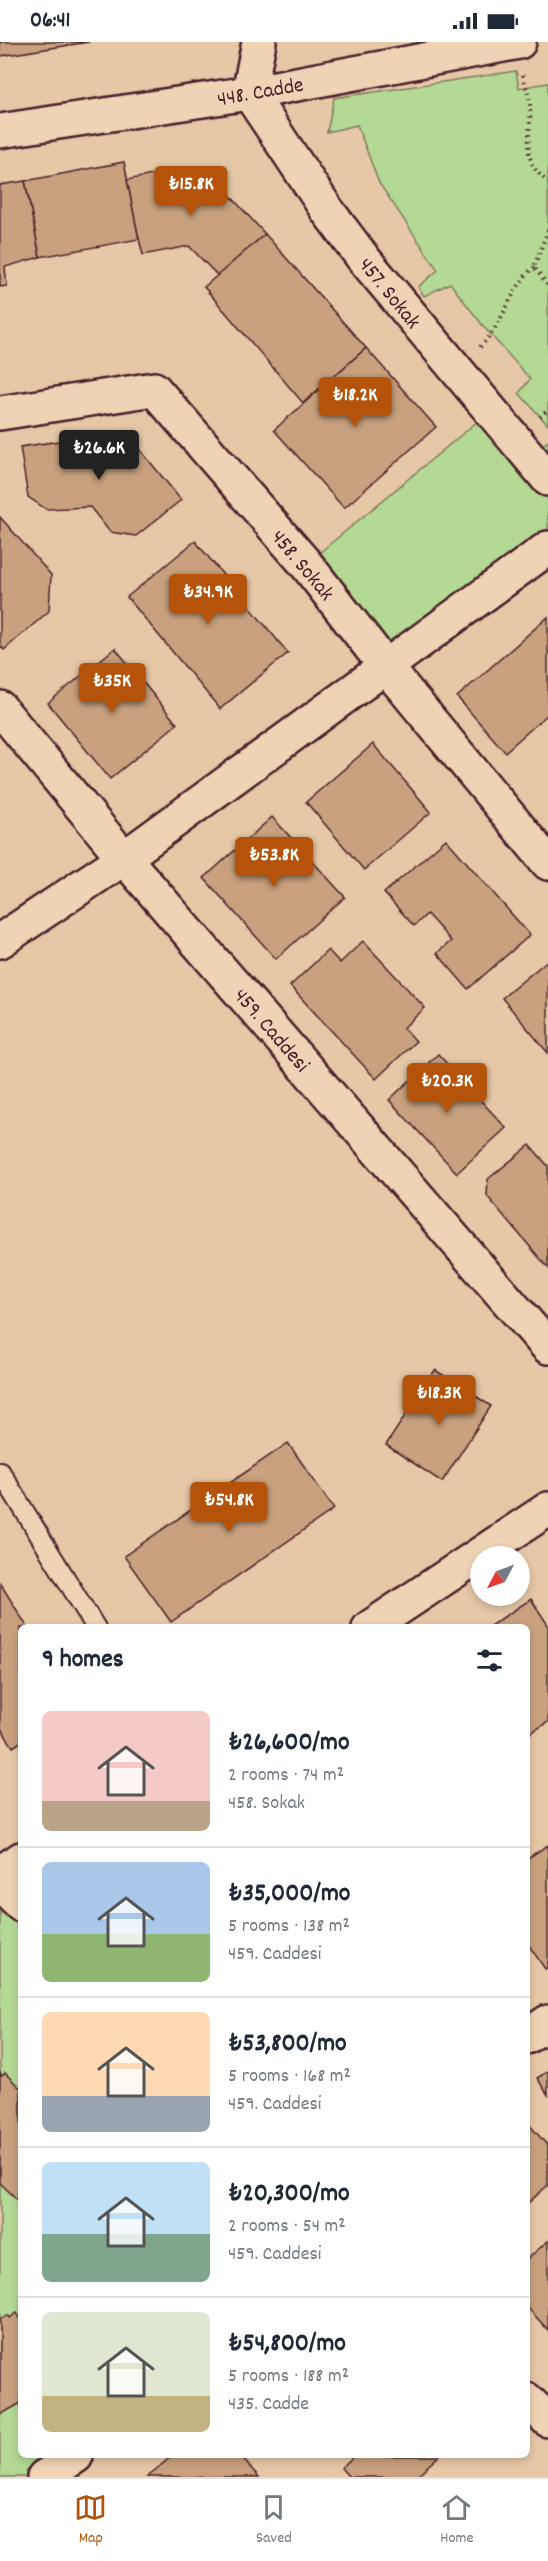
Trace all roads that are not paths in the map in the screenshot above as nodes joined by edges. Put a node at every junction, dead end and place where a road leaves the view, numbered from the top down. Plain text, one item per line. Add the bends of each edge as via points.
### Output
1 (259, 42) edge
2 (519, 42) edge
3 (249, 93) junction
4 (0, 131) edge
5 (0, 413) edge
6 (548, 479) edge
7 (548, 548) edge
8 (386, 667) junction
9 (0, 708) edge
10 (124, 858) junction
11 (548, 863) edge
12 (0, 941) edge
13 (548, 1347) edge
14 (0, 1471) edge
15 (548, 1509) edge
16 (94, 1624) edge
17 (375, 1624) edge
18 (18, 1861) edge
19 (0, 1873) edge
20 (0, 1885) edge
21 (18, 1902) edge
22 (548, 2022) edge
23 (530, 2034) edge
24 (530, 2403) edge
25 (548, 2421) edge
26 (73, 2458) edge
27 (44, 2477) edge

1 - 3 street
2 - 3 street, 448. Cadde
3 - 4 street, 448. Cadde
3 - 6 street, 457. Sokak via 345,234
5 - 8 street, 458. Sokak via 154,389 306,564
7 - 8 street
8 - 10 street
8 - 11 street, 458. Sokak
9 - 10 street, 459. Caddesi
10 - 12 street
10 - 13 street, 459. Caddesi
14 - 16 lane
15 - 17 street
18 - 19 street
20 - 21 street
22 - 23 street
24 - 25 street
26 - 27 street

